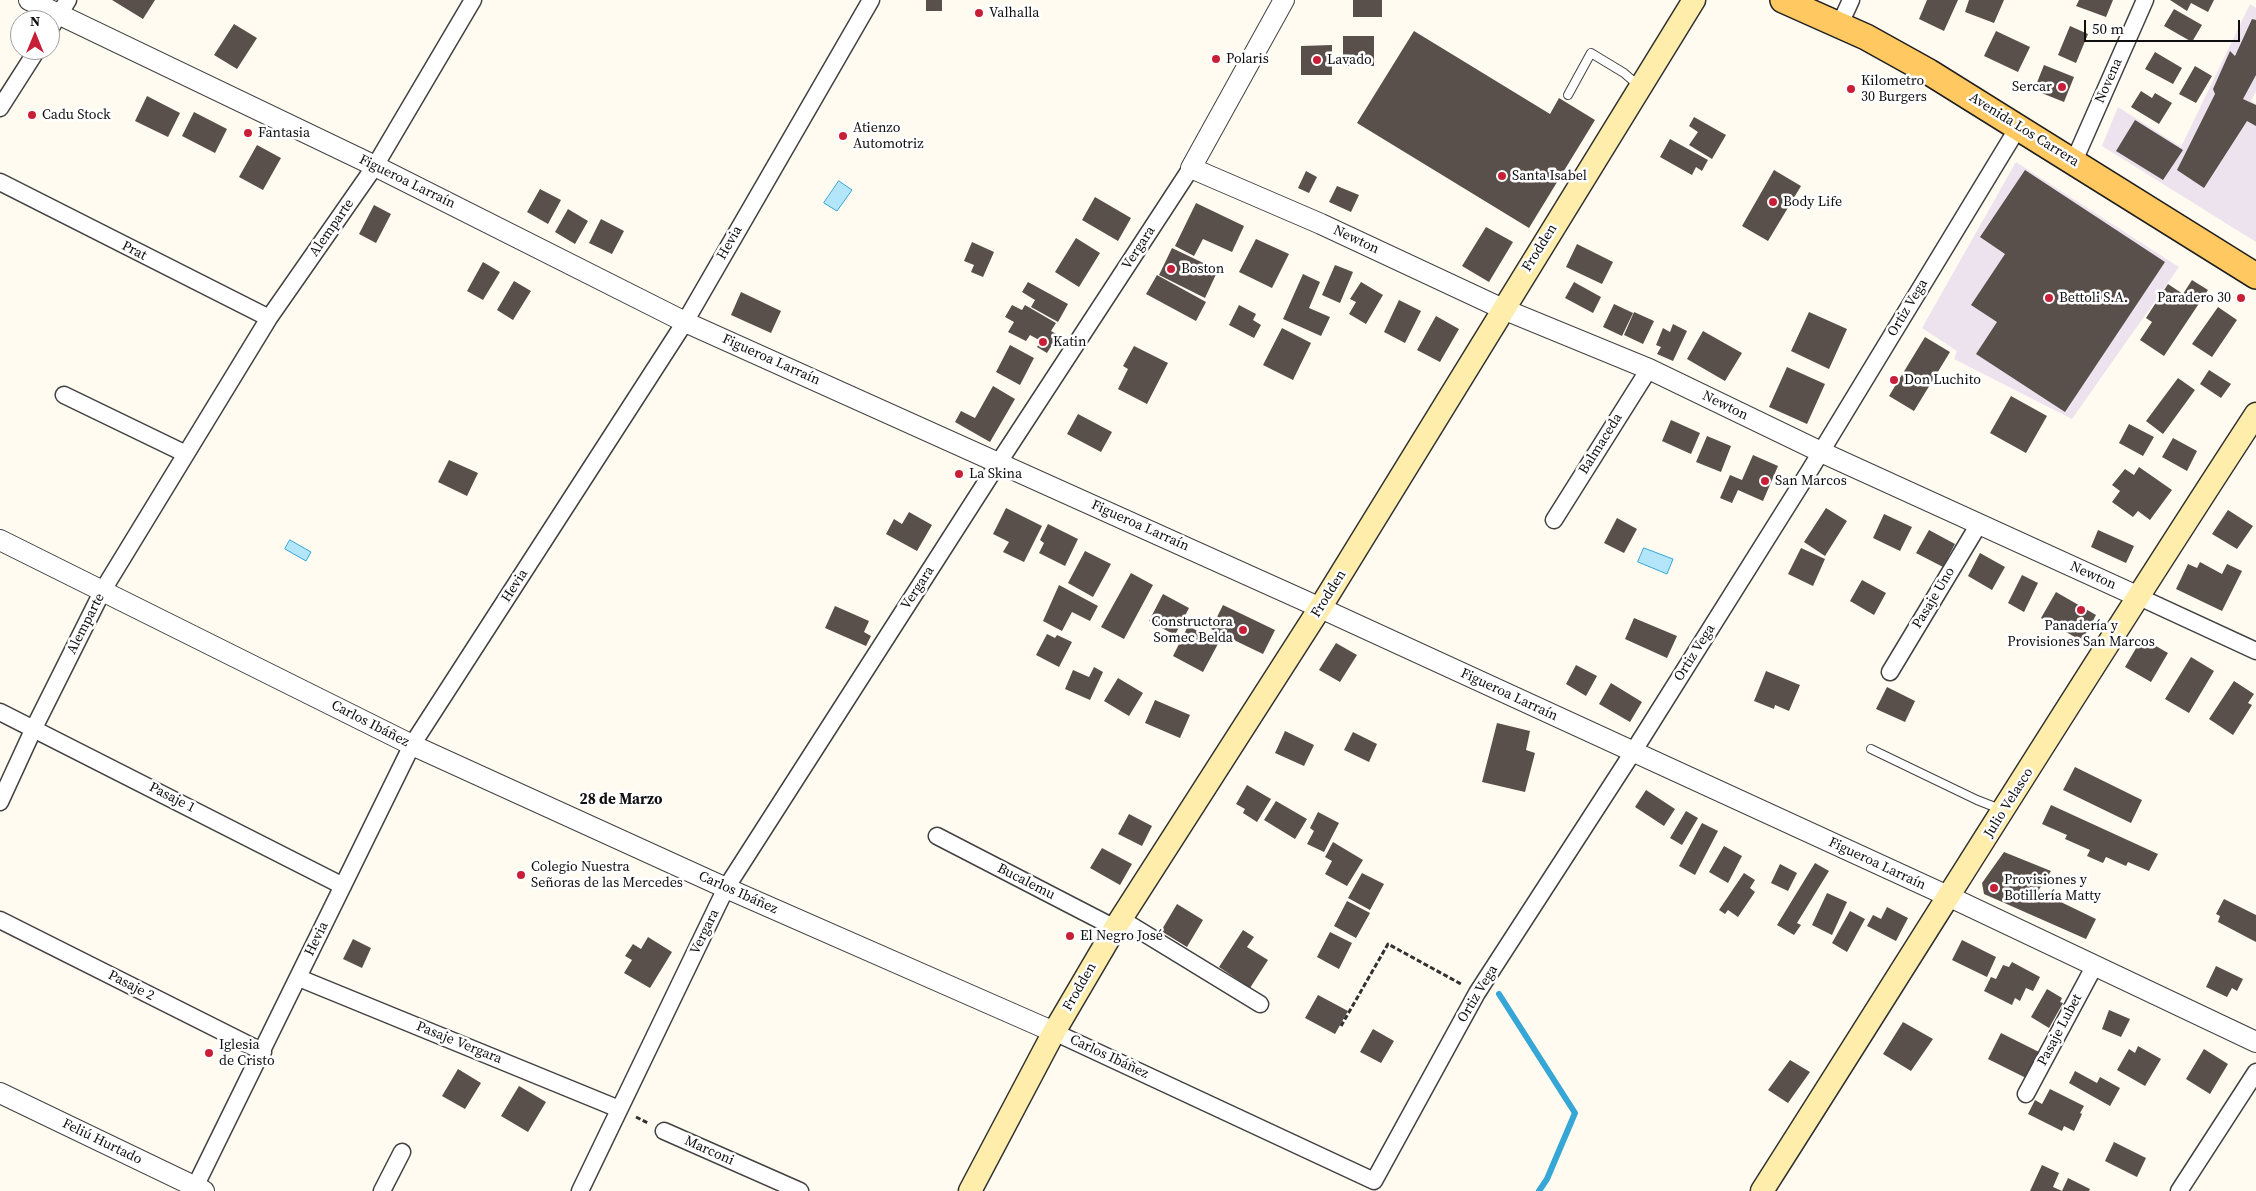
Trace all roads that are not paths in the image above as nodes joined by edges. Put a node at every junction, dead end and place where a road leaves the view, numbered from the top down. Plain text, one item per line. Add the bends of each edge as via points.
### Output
1 (30, 0) edge
2 (473, 0) edge
3 (871, 0) edge
4 (1284, 0) edge
5 (1694, 0) edge
6 (1783, 0) edge
7 (1851, 0) edge
8 (2145, 0) edge
9 (51, 10) edge
10 (60, 14) edge
11 (1840, 24) junction
12 (31, 60) edge
13 (1640, 86) junction
14 (1568, 95) dead end
15 (0, 108) edge
16 (2019, 126) junction
17 (2074, 161) junction
18 (375, 166) junction
19 (1191, 168) junction
20 (0, 182) edge
21 (2256, 276) edge
22 (1503, 309) junction
23 (269, 318) junction
24 (685, 322) junction
25 (1649, 369) junction
26 (64, 395) dead end
27 (2256, 414) edge
28 (1821, 452) junction
29 (186, 454) junction
30 (999, 462) junction
31 (1554, 520) dead end
32 (1979, 524) junction
33 (0, 540) edge
34 (103, 590) junction
35 (2137, 596) junction
36 (1320, 608) junction
37 (2256, 652) edge
38 (1890, 672) dead end
39 (0, 712) edge
40 (34, 728) junction
41 (412, 745) junction
42 (1872, 749) dead end
43 (1633, 752) junction
44 (0, 802) edge
45 (2005, 810) junction
46 (937, 836) dead end
47 (343, 886) junction
48 (726, 888) junction
49 (1950, 897) junction
50 (0, 920) edge
51 (1118, 923) junction
52 (2095, 965) junction
53 (299, 978) junction
54 (1260, 1004) dead end
55 (1054, 1032) junction
56 (2256, 1042) edge
57 (263, 1052) junction
58 (2256, 1072) edge
59 (0, 1093) edge
60 (2026, 1094) dead end
61 (619, 1109) junction
62 (664, 1131) road end
63 (402, 1152) dead end
64 (1374, 1181) joint
65 (198, 1190) edge
66 (382, 1191) edge
67 (580, 1191) edge
68 (800, 1191) edge
69 (970, 1191) edge
70 (1762, 1191) edge
71 (2179, 1191) edge

1 - 9 street, Figueroa Larraín
2 - 18 street, Alemparte
3 - 24 street, Hevia
4 - 19 street, Vergara
5 - 13 main road, Frodden
6 - 11 main road, Avenida Los Carrera
7 - 11 street
8 - 17 street, Novena
10 - 18 street, Figueroa Larraín
11 - 16 main road, Avenida Los Carrera via 1893,51
12 - 15 street
13 - 14 lane via 1591,54
13 - 22 main road, Frodden
16 - 17 main road, Avenida Los Carrera
16 - 28 street, Ortiz Vega
17 - 21 main road, Avenida Los Carrera
18 - 23 street, Alemparte
18 - 24 street, Figueroa Larraín
19 - 22 street, Newton via 1321,224
19 - 30 street, Vergara
20 - 23 street, Prat
22 - 25 street, Newton
22 - 36 main road, Frodden
23 - 29 street, Alemparte
24 - 30 street, Figueroa Larraín
24 - 41 street, Hevia
25 - 28 street, Newton
25 - 31 street, Balmaceda
26 - 29 street
27 - 35 main road, Julio Velasco
28 - 32 street, Newton
28 - 43 street, Ortiz Vega
29 - 34 street, Alemparte
30 - 36 street, Figueroa Larraín
30 - 48 street, Vergara
32 - 35 street, Newton
32 - 38 street, Pasaje Uno
33 - 34 street, Carlos Ibáñez
34 - 40 street, Alemparte
34 - 41 street, Carlos Ibáñez
35 - 37 street, Newton
35 - 45 main road, Julio Velasco
36 - 43 street, Figueroa Larraín
36 - 51 main road, Frodden
39 - 40 street, Pasaje 1
40 - 44 street, Alemparte
40 - 47 street, Pasaje 1
41 - 47 street, Hevia
41 - 48 street, Carlos Ibáñez
42 - 45 lane via 1977,800
43 - 49 street, Figueroa Larraín
43 - 64 street, Ortiz Vega via 1477,993
45 - 49 main road, Julio Velasco
46 - 51 street, Bucalemu
47 - 53 street, Hevia
48 - 55 street, Carlos Ibáñez
48 - 61 street, Vergara
49 - 52 street, Figueroa Larraín
49 - 70 main road, Julio Velasco
50 - 57 street, Pasaje 2
51 - 54 street, Bucalemu
51 - 55 main road, Frodden
52 - 56 street, Figueroa Larraín
52 - 60 street, Pasaje Lubet
53 - 57 street, Hevia
53 - 61 street, Pasaje Vergara
55 - 64 street, Carlos Ibáñez
55 - 69 main road, Frodden
57 - 65 street, Hevia
58 - 71 street
59 - 65 street, Feliú Hurtado
61 - 67 street, Vergara
62 - 68 street, Marconi
63 - 66 street

